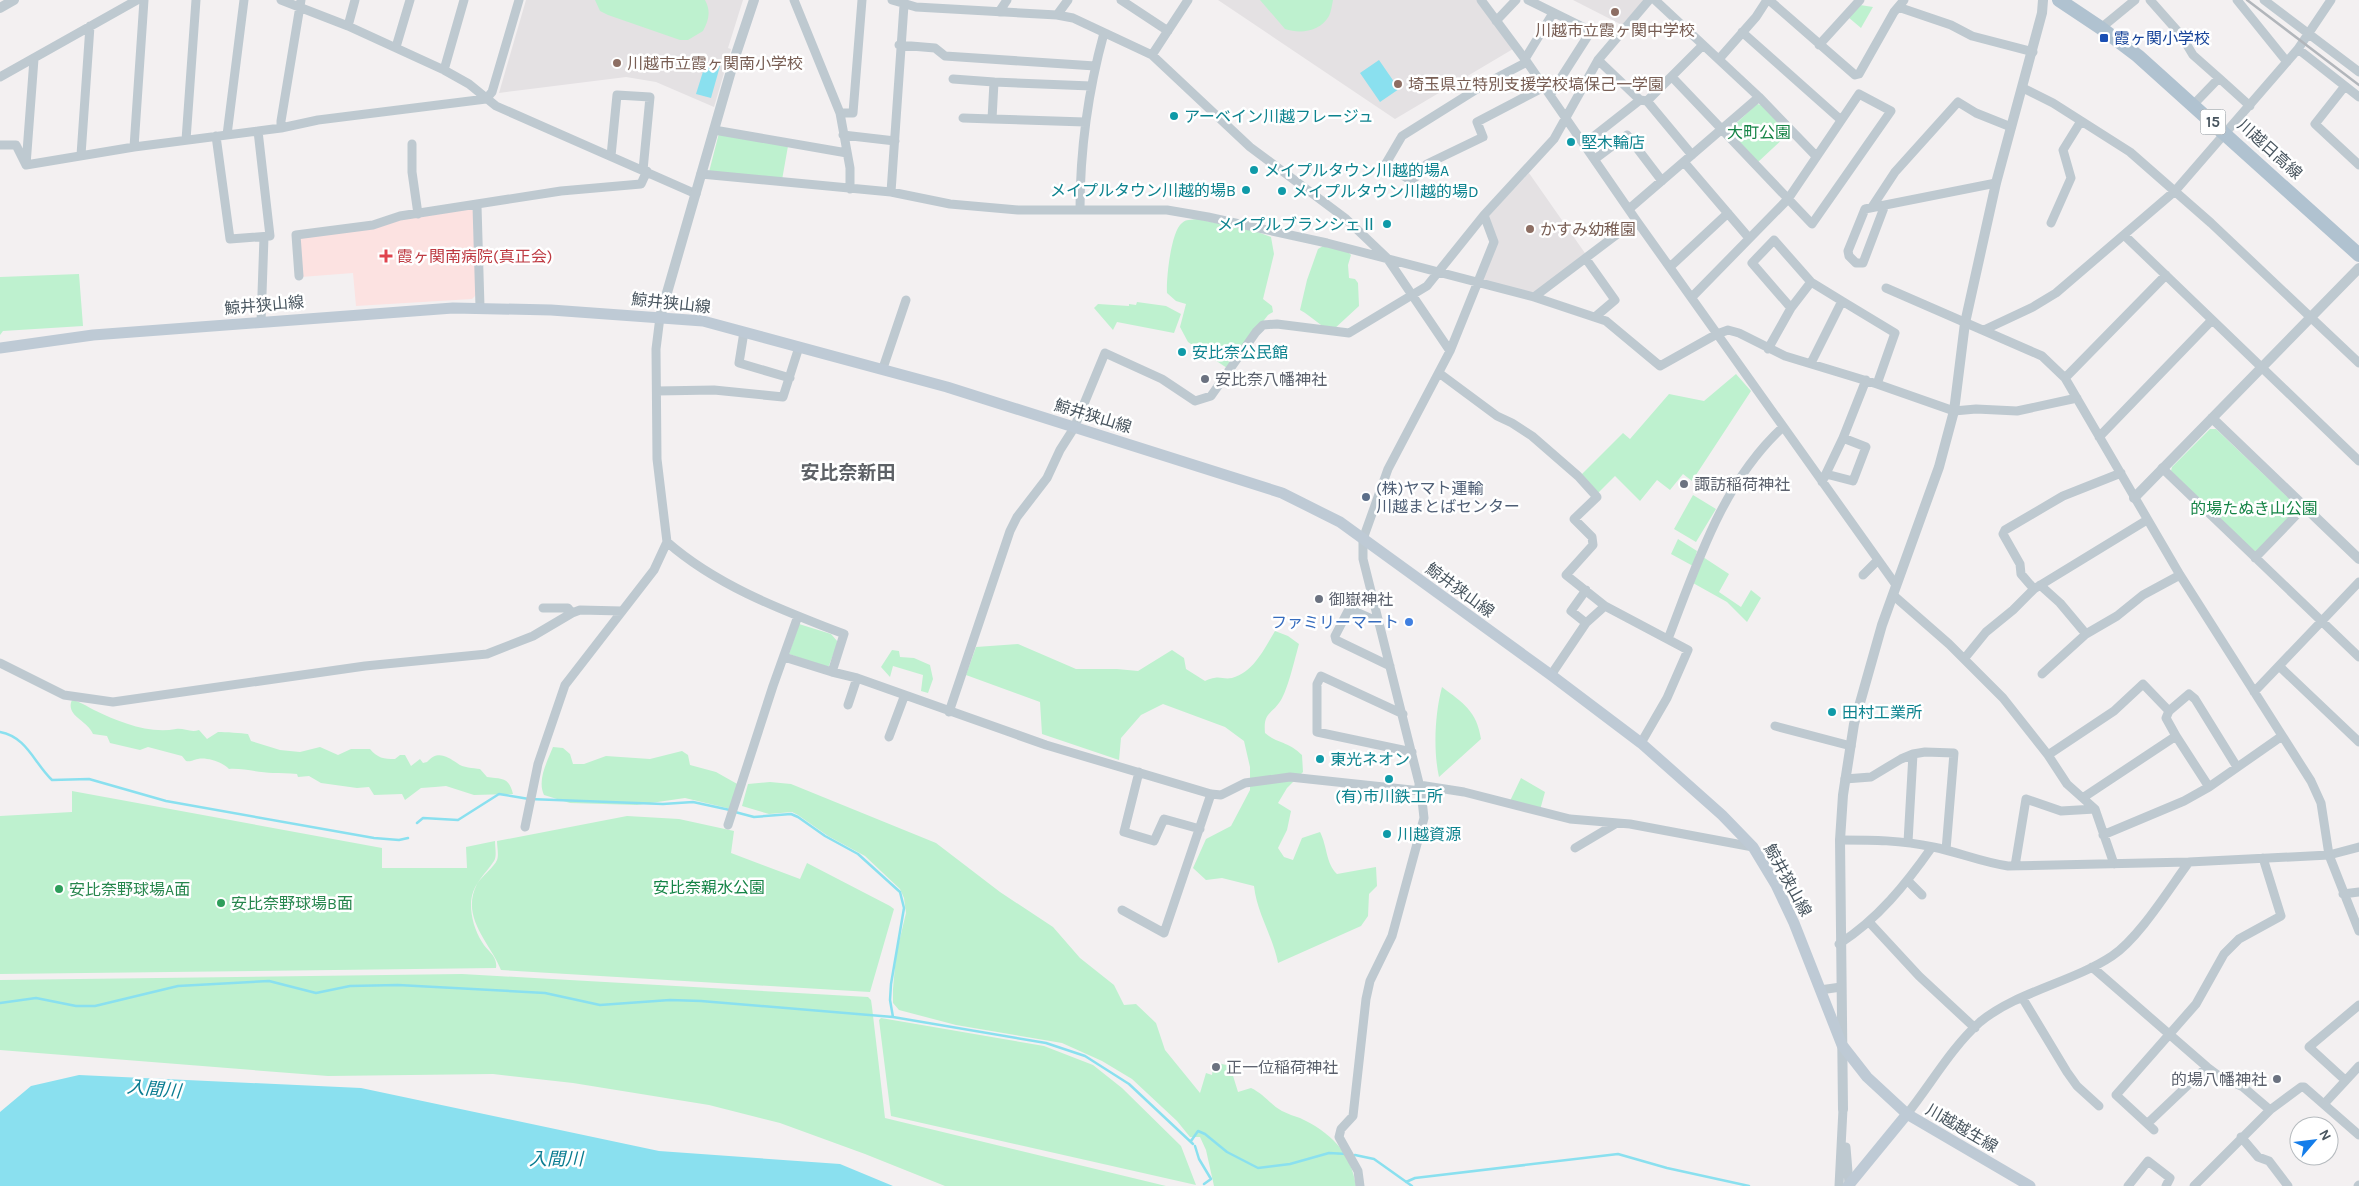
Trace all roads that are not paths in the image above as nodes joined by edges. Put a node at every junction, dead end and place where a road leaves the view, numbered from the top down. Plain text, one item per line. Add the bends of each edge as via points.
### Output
1 (14, 0) edge
2 (137, 0) edge
3 (144, 0) edge
4 (196, 0) edge
5 (244, 0) edge
6 (281, 0) edge
7 (355, 0) edge
8 (410, 0) edge
9 (464, 0) edge
10 (520, 0) edge
11 (754, 0) edge
12 (794, 0) edge
13 (862, 0) edge
14 (892, 0) edge
15 (947, 0) edge
16 (1007, 0) edge
17 (1068, 0) edge
18 (1188, 0) edge
19 (1480, 0) edge
20 (1516, 0) edge
21 (1528, 0) edge
22 (1649, 0) edge
23 (1655, 0) edge
24 (1768, 0) edge
25 (1860, 0) edge
26 (2043, 0) edge
27 (2059, 0) edge
28 (2135, 0) edge
29 (2150, 0) edge
30 (2238, 0) edge
31 (2264, 0) edge
32 (2331, 0) edge
33 (1124, 1) edge
34 (300, 3) edge
35 (1901, 3) edge
36 (904, 5) junction
37 (0, 8) edge
38 (942, 8) junction
39 (999, 12) junction
40 (1553, 12) junction
41 (1058, 16) junction
42 (1496, 21) junction
43 (90, 26) junction
44 (348, 26) junction
45 (2102, 28) junction
46 (1168, 31) junction
47 (1742, 32) junction
48 (1104, 33) junction
49 (2308, 34) junction
50 (899, 45) junction
51 (1703, 45) junction
52 (1819, 45) junction
53 (396, 47) junction
54 (2298, 49) junction
55 (2033, 52) junction
56 (1152, 56) junction
57 (34, 58) junction
58 (1718, 59) junction
59 (1598, 60) junction
60 (1526, 61) junction
61 (2288, 62) junction
62 (1095, 66) junction
63 (444, 70) junction
64 (2359, 72) edge
65 (1672, 77) junction
66 (0, 78) edge
67 (2219, 78) junction
68 (954, 79) dead end
69 (994, 82) junction
70 (1091, 86) junction
71 (2345, 86) junction
72 (1544, 87) junction
73 (2022, 88) junction
74 (1550, 95) junction
75 (2359, 96) edge
76 (1759, 97) junction
77 (486, 99) junction
78 (1644, 100) junction
79 (2194, 104) junction
80 (2250, 106) junction
81 (840, 113) junction
82 (963, 118) dead end
83 (992, 119) junction
84 (1566, 119) junction
85 (1841, 120) junction
86 (2081, 121) junction
87 (1085, 122) junction
88 (2011, 126) junction
89 (281, 128) junction
90 (1722, 129) junction
91 (714, 130) junction
92 (258, 131) junction
93 (2226, 133) junction
94 (843, 134) junction
95 (227, 135) junction
96 (216, 136) junction
97 (186, 140) junction
98 (895, 141) junction
99 (412, 144) dead end
100 (1584, 144) junction
101 (0, 145) edge
102 (134, 147) junction
103 (847, 153) junction
104 (81, 155) junction
105 (1692, 155) junction
106 (611, 156) junction
107 (1816, 156) junction
108 (1595, 159) junction
109 (1684, 162) junction
110 (26, 165) junction
111 (2359, 165) edge
112 (645, 171) junction
113 (701, 174) junction
114 (1662, 181) junction
115 (1996, 182) junction
116 (850, 189) junction
117 (2175, 191) junction
118 (890, 192) junction
119 (696, 194) junction
120 (1788, 199) junction
121 (1886, 205) junction
122 (477, 206) junction
123 (1872, 207) junction
124 (1630, 209) junction
125 (1080, 210) junction
126 (1728, 213) junction
127 (418, 214) junction
128 (1484, 215) junction
129 (1636, 220) junction
130 (2051, 222) dead end
131 (2124, 235) junction
132 (264, 237) junction
133 (1749, 238) junction
134 (2359, 255) edge
135 (1387, 258) junction
136 (1586, 259) junction
137 (1670, 267) junction
138 (2359, 268) edge
139 (1439, 274) junction
140 (2166, 275) junction
141 (299, 276) dead end
142 (1811, 282) junction
143 (1476, 283) junction
144 (1886, 288) dead end
145 (1411, 296) junction
146 (1534, 297) junction
147 (1692, 297) junction
148 (906, 300) dead end
149 (1842, 301) junction
150 (480, 307) junction
151 (1792, 308) junction
152 (660, 317) junction
153 (1595, 317) junction
154 (2311, 317) junction
155 (2212, 320) junction
156 (261, 322) junction
157 (1965, 323) junction
158 (1984, 330) junction
159 (744, 332) junction
160 (1718, 334) junction
161 (799, 347) junction
162 (0, 348) edge
163 (1768, 349) junction
164 (1450, 351) junction
165 (2359, 363) edge
166 (1811, 364) junction
167 (2261, 367) junction
168 (883, 368) junction
169 (1438, 373) junction
170 (790, 378) junction
171 (2065, 378) junction
172 (1866, 380) junction
173 (1877, 384) junction
174 (657, 392) junction
175 (2077, 398) junction
176 (1954, 411) junction
177 (2212, 418) junction
178 (1783, 427) junction
179 (1074, 428) junction
180 (2099, 437) junction
181 (1843, 438) junction
182 (2359, 461) edge
183 (2162, 468) junction
184 (2120, 473) junction
185 (1826, 474) junction
186 (1822, 482) junction
187 (2134, 498) junction
188 (2304, 507) junction
189 (2147, 520) junction
190 (1363, 539) junction
191 (667, 542) junction
192 (2255, 558) junction
193 (2359, 559) edge
194 (1877, 561) junction
195 (1863, 575) dead end
196 (2180, 575) junction
197 (2359, 582) edge
198 (2037, 587) junction
199 (1586, 590) junction
200 (1895, 590) junction
201 (1605, 606) junction
202 (543, 608) dead end
203 (622, 611) junction
204 (572, 613) junction
205 (798, 616) junction
206 (1379, 622) junction
207 (2321, 622) junction
208 (1586, 623) junction
209 (2086, 634) junction
210 (1668, 639) junction
211 (784, 656) junction
212 (2359, 657) edge
213 (1964, 659) junction
214 (0, 663) edge
215 (1390, 666) junction
216 (2279, 666) junction
217 (832, 672) junction
218 (2042, 674) dead end
219 (1551, 676) junction
220 (857, 678) junction
221 (2254, 692) junction
222 (904, 697) junction
223 (848, 705) dead end
224 (2169, 711) junction
225 (949, 712) junction
226 (1403, 714) junction
227 (1775, 726) dead end
228 (2176, 736) junction
229 (2282, 736) junction
230 (889, 737) dead end
231 (2359, 742) edge
232 (1642, 743) junction
233 (1851, 746) junction
234 (1412, 752) junction
235 (1913, 754) junction
236 (2048, 755) junction
237 (2237, 767) junction
238 (1140, 772) junction
239 (1845, 779) junction
240 (2209, 787) junction
241 (1420, 788) junction
242 (1211, 794) junction
243 (2084, 797) junction
244 (2095, 808) junction
245 (730, 821) dead end
246 (1617, 823) junction
247 (524, 827) dead end
248 (1200, 830) junction
249 (2103, 835) junction
250 (1840, 840) junction
251 (1908, 842) junction
252 (1752, 847) junction
253 (1932, 847) junction
254 (2359, 847) edge
255 (1575, 848) dead end
256 (1946, 850) junction
257 (2329, 855) junction
258 (2263, 858) junction
259 (2189, 862) junction
260 (2114, 864) junction
261 (2015, 866) junction
262 (1908, 881) junction
263 (2359, 892) edge
264 (2344, 894) junction
265 (1922, 895) dead end
266 (1122, 910) dead end
267 (1869, 922) junction
268 (2359, 931) edge
269 (1840, 944) junction
270 (2092, 967) junction
271 (1841, 987) junction
272 (1820, 990) junction
273 (2023, 998) junction
274 (2359, 1005) edge
275 (1975, 1028) junction
276 (2169, 1035) junction
277 (1842, 1045) junction
278 (2359, 1066) edge
279 (2207, 1067) junction
280 (2345, 1080) junction
281 (2324, 1104) junction
282 (2099, 1106) dead end
283 (1843, 1109) joint
284 (2270, 1110) junction
285 (1907, 1114) junction
286 (2359, 1135) edge
287 (2242, 1137) junction
288 (1845, 1185) edge
289 (1360, 1186) edge
290 (2030, 1186) edge
291 (2128, 1186) edge
292 (2166, 1186) edge
293 (2194, 1186) edge
294 (2288, 1186) edge

1 - 37 street
2 - 43 street
3 - 102 street
4 - 97 street
5 - 95 street
6 - 34 street
7 - 44 street
8 - 53 street
9 - 63 street
10 - 77 street via 492,92
11 - 91 street
12 - 81 street
13 - 81 street via 855,112
14 - 36 street
15 - 38 street
16 - 39 street
17 - 41 street
18 - 46 street
19 - 42 street
20 - 42 street
21 - 40 street
22 - 59 street
23 - 51 street
24 - 47 street
24 - 52 street
25 - 52 street
26 - 55 street
27 - 45 main road, 川越日高線 / 15
28 - 45 street
29 - 67 street via 2181,34 2192,55
30 - 61 street
31 - 49 street
32 - 49 street
33 - 46 street
34 - 44 street
34 - 89 street
35 - 52 street via 1859,74 1855,75
35 - 55 street via 1972,36
36 - 38 street
36 - 50 street
38 - 39 street
39 - 41 street
40 - 60 street
40 - 74 street via 1591,31
41 - 48 street via 1073,18
42 - 60 street
43 - 57 street
43 - 104 street
44 - 53 street
45 - 79 main road, 川越日高線 / 15
46 - 56 street
47 - 58 street
47 - 85 street
48 - 56 street
48 - 62 street
49 - 54 street
49 - 64 street
50 - 62 street via 935,48 945,56
50 - 98 street
51 - 58 street
51 - 65 street
53 - 63 street
54 - 61 street
54 - 71 street
55 - 73 street
56 - 135 street via 1250,147 1345,218
57 - 66 street
57 - 110 street
58 - 76 street
59 - 78 street
59 - 84 street
60 - 72 street
60 - 72 street via 1402,136 1385,165 1412,181 1427,164 1483,137 1477,122
61 - 80 street
62 - 70 street
63 - 77 street via 469,84
65 - 78 street
65 - 90 street
67 - 79 street
67 - 80 street
68 - 69 street
69 - 70 street
69 - 83 street
70 - 87 street
71 - 75 street
71 - 111 street via 2315,124
72 - 74 street
73 - 86 street
73 - 88 street
74 - 84 street
76 - 90 street
76 - 107 street
77 - 89 street via 318,120
77 - 106 street
78 - 100 street
78 - 105 street
79 - 93 main road, 川越日高線 / 15
80 - 93 street
81 - 94 street
82 - 83 street
83 - 87 street
84 - 100 street
84 - 128 street via 1554,139
85 - 107 street
85 - 120 street via 1860,94 1891,111 1813,224
86 - 117 street via 2130,152
86 - 130 street via 2063,150 2071,178
87 - 125 street
88 - 115 street
88 - 123 street via 1976,113 1958,102 1895,172
89 - 92 street
90 - 105 street
90 - 120 street
91 - 103 street
91 - 113 street
92 - 95 street
92 - 132 street via 272,233
93 - 117 street
93 - 134 main road, 川越日高線 / 15
94 - 98 street
94 - 103 street
95 - 96 street
96 - 97 street
96 - 132 street via 230,239
97 - 102 street
98 - 118 street
99 - 127 street
100 - 108 street
101 - 110 street via 16,145
102 - 104 street
103 - 116 street
104 - 110 street
105 - 109 street
106 - 112 street
106 - 112 street via 617,95 650,97
107 - 120 street
108 - 114 street via 1627,135
108 - 124 street
109 - 114 street
109 - 126 street
112 - 119 street
112 - 122 street via 641,184 561,191
113 - 116 street
113 - 119 street
114 - 124 street
115 - 121 street
115 - 157 street
116 - 118 street
117 - 131 street
117 - 154 street
118 - 125 street via 950,204 1018,210
119 - 152 street
120 - 133 street
121 - 123 street
121 - 123 street via 1862,264 1849,256 1848,251 1865,208
122 - 127 street
122 - 150 street
124 - 129 street
125 - 135 street via 1177,212
126 - 133 street
126 - 137 street
127 - 141 street via 373,225 296,235
128 - 139 street
128 - 143 street via 1494,242
129 - 136 street
129 - 137 street
131 - 140 street
131 - 158 street via 2056,292 2033,307
132 - 156 street
133 - 147 street
135 - 139 street
135 - 145 street
136 - 146 street
136 - 153 street via 1615,300
137 - 147 street
138 - 154 street
139 - 143 street
139 - 145 street
140 - 155 street
140 - 171 street
142 - 149 street
142 - 151 street
142 - 151 street via 1774,240 1752,263
143 - 146 street
143 - 164 street
144 - 157 street
145 - 164 street
145 - 179 street via 1349,333 1263,325 1211,396 1203,400 1195,401 1162,379 1105,353
146 - 153 street
147 - 160 street
148 - 168 street
149 - 166 street
149 - 173 street via 1895,333
150 - 152 main road, 鯨井狭山線
150 - 156 main road, 鯨井狭山線
151 - 163 street
152 - 159 main road, 鯨井狭山線 via 704,321
152 - 174 street via 656,349
153 - 160 street via 1606,320 1660,366
154 - 165 street
154 - 167 street
155 - 167 street
155 - 180 street
156 - 162 main road, 鯨井狭山線 via 88,336
157 - 158 street
157 - 176 street
158 - 171 street via 2042,356
159 - 161 main road, 鯨井狭山線
159 - 170 street via 740,363
160 - 163 street via 1728,330 1739,333
160 - 178 street
161 - 168 main road, 鯨井狭山線
161 - 170 street
163 - 166 street
164 - 169 street
166 - 172 street
167 - 177 street
167 - 182 street
168 - 179 main road, 鯨井狭山線
169 - 190 street via 1388,468
169 - 199 street via 1497,416 1532,436 1597,497 1574,519 1592,537 1593,545 1566,575
170 - 174 street via 783,397 714,390
171 - 175 street
172 - 173 street
172 - 181 street
173 - 176 street
174 - 191 street via 658,478
175 - 176 street via 2017,411
175 - 180 street
176 - 200 street via 1939,467
177 - 183 street
177 - 188 street
178 - 186 street
178 - 210 street via 1757,454 1724,503 1701,551
179 - 190 main road, 鯨井狭山線 via 1282,493 1340,522
179 - 225 street via 1047,478 1010,531
180 - 184 street
181 - 185 street
181 - 185 street via 1867,449 1853,481
183 - 187 street
183 - 192 street
184 - 187 street
184 - 198 street via 2063,496 2005,530 2003,534 2020,564 2021,574
185 - 186 street
186 - 194 street
187 - 189 street
188 - 192 street
188 - 193 street
189 - 196 street
189 - 198 street
190 - 206 street via 1363,559
190 - 219 main road, 鯨井狭山線
191 - 203 street via 654,570
191 - 205 street via 715,578
192 - 207 street
194 - 195 street
194 - 200 street
196 - 209 street via 2143,595 2117,616
196 - 221 street
197 - 207 street
198 - 209 street via 2060,603
198 - 213 street via 1986,632
199 - 201 street
199 - 208 street via 1571,611
200 - 213 street
200 - 233 street via 1866,676
201 - 208 street
201 - 210 street
202 - 204 street via 568,608
203 - 204 street via 580,610
203 - 247 street via 572,675 560,696 538,764
204 - 214 street via 524,640 487,654 365,666 113,702 64,695
205 - 211 street
205 - 217 street via 844,634
206 - 215 street
206 - 215 street via 1348,611 1334,636 1336,640
207 - 212 street
207 - 216 street
208 - 219 street
209 - 218 street
210 - 232 street via 1688,650
211 - 217 street
211 - 245 street
213 - 236 street via 2009,705
215 - 226 street
216 - 221 street
216 - 231 street
217 - 220 street
219 - 232 main road, 鯨井狭山線
220 - 222 street
220 - 223 street
221 - 229 street
222 - 225 street
222 - 230 street
224 - 228 street via 2166,718
224 - 236 street via 2143,684 2114,711
224 - 237 street via 2189,694
225 - 238 street via 1046,746
226 - 234 street
226 - 234 street via 1321,676 1317,684 1317,732
227 - 233 street
228 - 240 street
228 - 243 street
229 - 237 street
229 - 257 street via 2321,803
232 - 252 main road, 鯨井狭山線 via 1722,815
233 - 239 street
234 - 241 street
235 - 239 street via 1871,777
235 - 251 street
235 - 256 street via 1954,753
236 - 243 street via 2067,784
237 - 240 street
238 - 242 street
238 - 248 street via 1124,832 1154,841 1164,819
239 - 250 street
240 - 249 street
241 - 242 street via 1290,777 1245,783 1221,795
241 - 246 street via 1464,792 1570,819
241 - 289 street via 1424,818 1392,936 1370,981 1352,1116 1341,1129 1339,1137 1358,1171
242 - 248 street
243 - 244 street
244 - 249 street
244 - 261 street via 2061,811 2028,798
246 - 252 street
246 - 255 street
248 - 266 street via 1164,933
249 - 260 street
250 - 251 street
250 - 269 street
251 - 253 street
252 - 272 main road, 鯨井狭山線 via 1786,904
253 - 256 street
253 - 262 street
254 - 257 street
256 - 261 street via 1985,863
257 - 258 street
257 - 264 street
258 - 259 street
258 - 276 street via 2281,916 2231,946 2220,958 2196,1004
259 - 260 street
259 - 270 street via 2132,939 2113,956
260 - 261 street
262 - 265 street
262 - 267 street
263 - 264 street
264 - 268 street
267 - 269 street
267 - 275 street via 1919,976
269 - 271 street
270 - 273 street
270 - 276 street
271 - 272 street
271 - 277 street
272 - 277 main road, 鯨井狭山線
273 - 275 street
273 - 282 street via 2072,1079
274 - 280 street via 2309,1047
275 - 285 street
276 - 279 street
276 - 279 street via 2116,1095 2151,1127
277 - 283 street
277 - 285 main road, 鯨井狭山線 via 1867,1078
278 - 280 street
279 - 284 street via 2243,1087
280 - 281 street
281 - 284 street via 2301,1087
281 - 286 street
283 - 288 street
284 - 287 street
285 - 288 main road, 川越越生線
285 - 290 main road, 川越越生線
287 - 293 street
287 - 294 street via 2258,1157 2269,1161
291 - 292 street via 2148,1161 2170,1178

